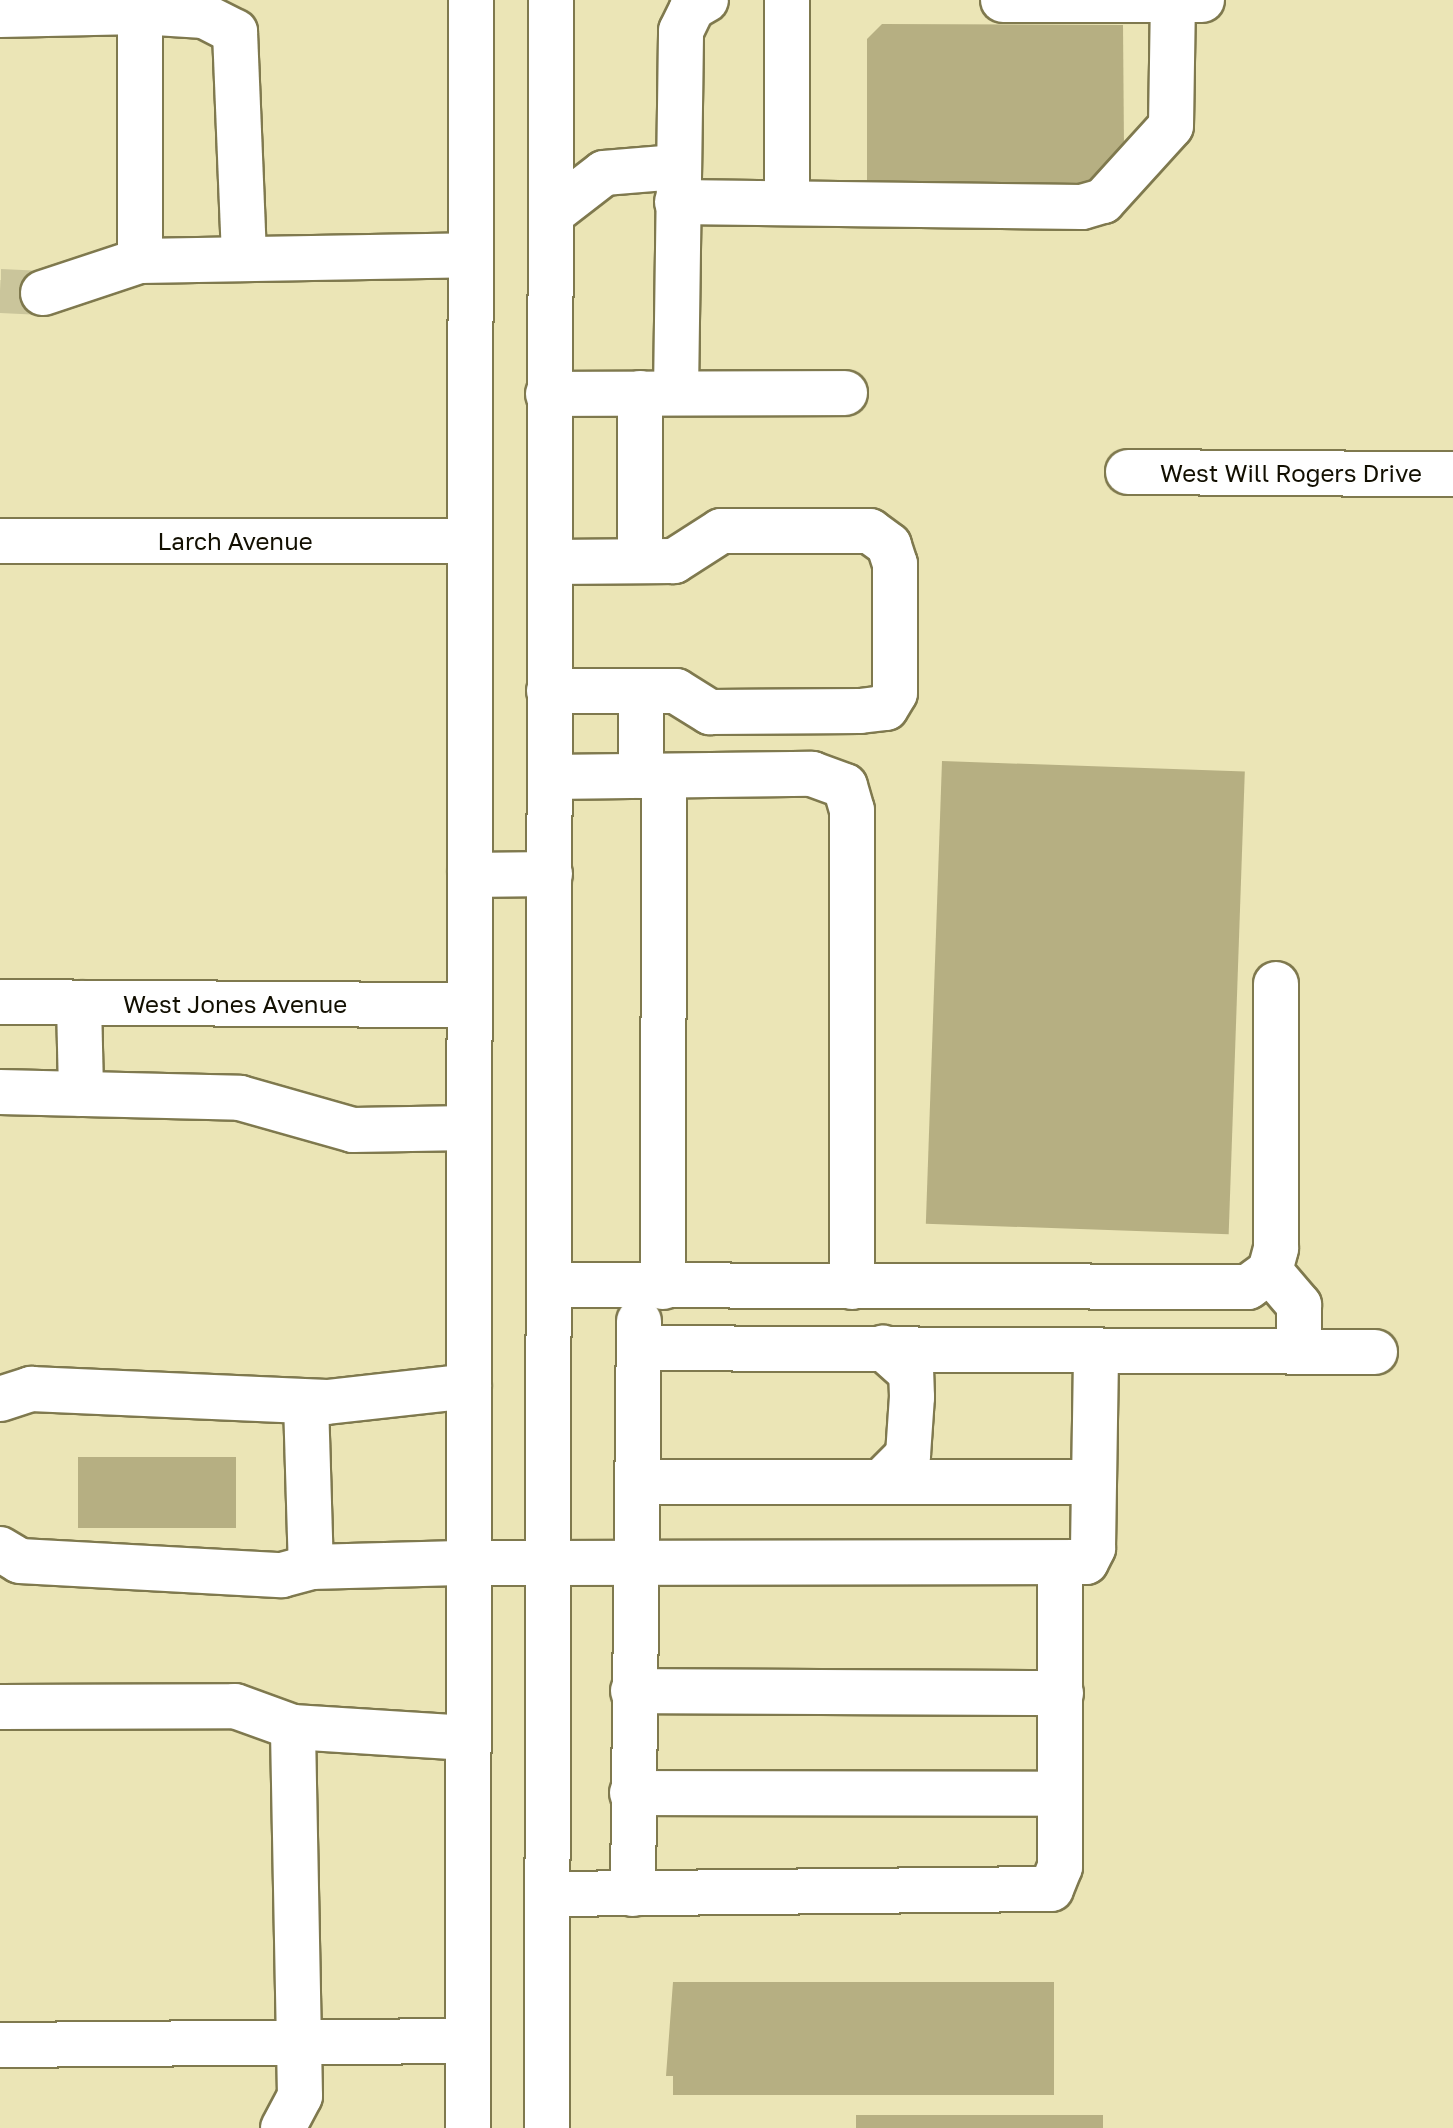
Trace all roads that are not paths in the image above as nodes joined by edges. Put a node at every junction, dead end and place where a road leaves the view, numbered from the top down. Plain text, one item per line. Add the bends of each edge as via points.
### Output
1 (471, 0) edge
2 (551, 0) edge
3 (706, 0) edge
4 (787, 0) edge
5 (1003, 0) edge
6 (1188, 1) edge
7 (140, 6) edge
8 (0, 15) edge
9 (677, 184) junction
10 (787, 203) junction
11 (551, 214) junction
12 (470, 255) junction
13 (244, 259) junction
14 (140, 261) junction
15 (43, 293) tunnel mouth
16 (658, 393) junction
17 (845, 393) dead end
18 (548, 394) junction
19 (1128, 472) dead end
20 (1453, 474) edge
21 (0, 541) edge
22 (469, 541) junction
23 (640, 561) junction
24 (550, 562) junction
25 (549, 691) junction
26 (641, 691) junction
27 (652, 776) junction
28 (550, 777) junction
29 (550, 874) junction
30 (470, 875) junction
31 (1276, 984) dead end
32 (0, 1002) edge
33 (79, 1003) junction
34 (469, 1005) junction
35 (0, 1092) edge
36 (81, 1094) junction
37 (469, 1128) junction
38 (1270, 1271) junction
39 (550, 1285) junction
40 (651, 1286) junction
41 (852, 1287) junction
42 (640, 1348) junction
43 (883, 1348) junction
44 (938, 1348) junction
45 (1096, 1350) junction
46 (1299, 1352) junction
47 (1375, 1352) dead end
48 (469, 1386) junction
49 (0, 1399) edge
50 (306, 1402) junction
51 (882, 1481) junction
52 (938, 1481) junction
53 (638, 1482) junction
54 (1094, 1482) junction
55 (0, 1549) edge
56 (633, 1559) junction
57 (469, 1563) junction
58 (549, 1563) junction
59 (1060, 1566) junction
60 (311, 1567) junction
61 (633, 1691) junction
62 (1061, 1693) junction
63 (0, 1707) edge
64 (293, 1727) junction
65 (468, 1738) junction
66 (632, 1793) junction
67 (1060, 1794) junction
68 (548, 1894) junction
69 (633, 1894) junction
70 (468, 2041) junction
71 (301, 2043) junction
72 (0, 2045) edge
73 (283, 2128) edge
74 (468, 2128) edge
75 (547, 2128) edge

1 - 12 main road
2 - 11 main road
3 - 9 main road via 692,8 681,31
4 - 10 main road
5 - 6 main road
6 - 10 main road via 1171,126 1103,201 1082,207
7 - 8 main road
7 - 13 main road via 204,16 235,32
7 - 14 main road
9 - 10 main road
9 - 11 main road via 604,173
9 - 16 main road
11 - 18 main road
12 - 13 main road
12 - 22 main road
13 - 14 main road
14 - 15 main road
16 - 17 main road
16 - 18 main road
16 - 23 main road
18 - 24 main road
19 - 20 main road, West Will Rogers Drive
21 - 22 main road, Larch Avenue
22 - 30 main road
23 - 24 main road
23 - 26 main road via 674,561 721,531 870,531 889,545 895,564 895,693 886,708 710,712 676,691
24 - 25 main road
25 - 26 main road
25 - 28 main road
26 - 27 main road
27 - 28 main road
27 - 40 main road
27 - 41 main road via 812,774 845,786 852,810
28 - 29 main road
29 - 30 main road
29 - 39 main road
30 - 34 main road
31 - 38 main road via 1276,1248
32 - 33 main road, West Jones Avenue
33 - 34 main road, West Jones Avenue
33 - 36 main road
34 - 37 main road
35 - 36 main road
36 - 37 main road via 240,1098 353,1130
37 - 48 main road
38 - 41 main road via 1248,1287
38 - 46 main road via 1299,1305
39 - 40 main road
39 - 58 main road
40 - 41 main road
40 - 42 main road
42 - 43 main road
42 - 53 main road
43 - 44 main road
43 - 51 main road via 911,1373 912,1397 908,1455
44 - 45 main road
44 - 52 main road
45 - 46 main road
45 - 54 main road
46 - 47 main road
48 - 50 main road
48 - 57 main road
49 - 50 main road via 31,1389
50 - 60 main road
51 - 52 main road
51 - 53 main road
52 - 54 main road
53 - 56 main road
54 - 59 main road via 1093,1548 1086,1562
55 - 60 main road via 20,1561 282,1575
56 - 58 main road
56 - 59 main road
56 - 61 main road
57 - 58 main road
57 - 60 main road
57 - 65 main road
58 - 68 main road
59 - 62 main road
61 - 62 main road
61 - 66 main road
62 - 67 main road
63 - 64 main road via 235,1706
64 - 65 main road
64 - 71 main road
65 - 70 main road
66 - 67 main road
66 - 69 main road
67 - 69 main road via 1060,1867 1051,1889 1027,1894
68 - 69 main road
68 - 75 main road
70 - 71 main road
70 - 74 main road
71 - 72 main road
71 - 73 main road via 300,2096

